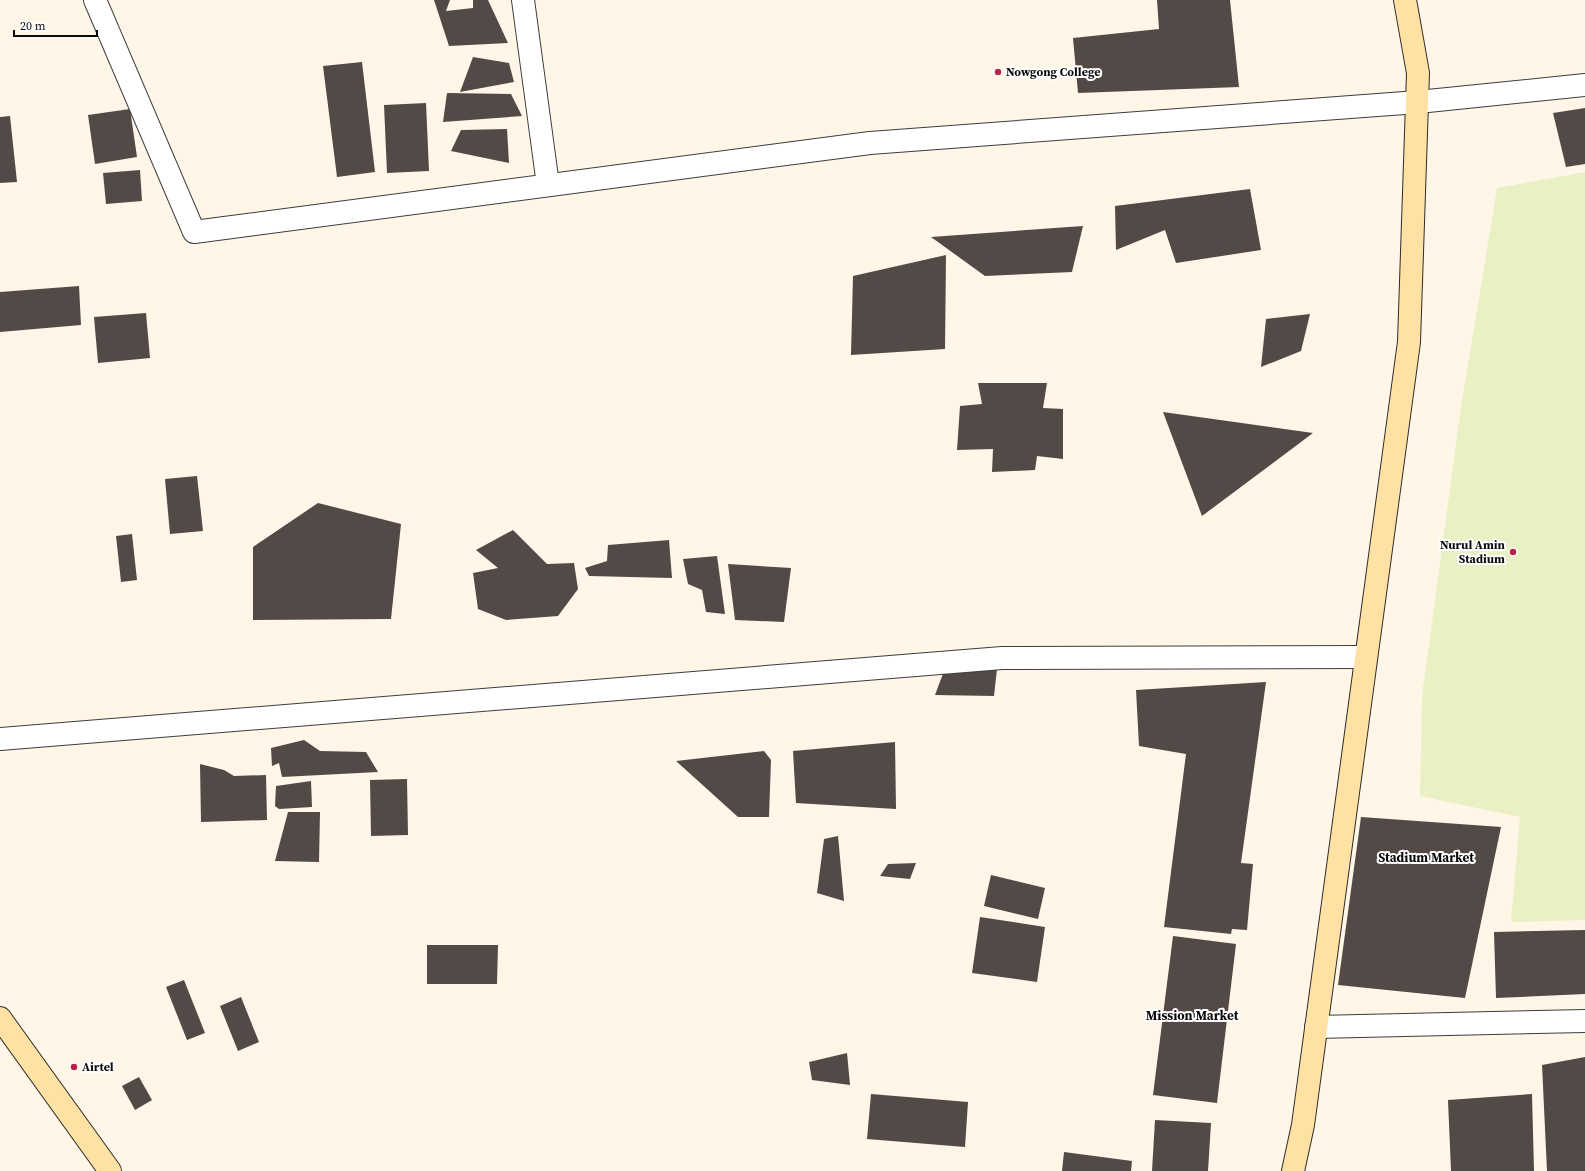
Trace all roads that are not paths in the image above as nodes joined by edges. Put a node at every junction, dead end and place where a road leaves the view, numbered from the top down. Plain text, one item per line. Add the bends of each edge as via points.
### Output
1 (95, 0) edge
2 (523, 0) edge
3 (1405, 0) edge
4 (1585, 85) edge
5 (1418, 102) junction
6 (548, 185) junction
7 (1366, 657) junction
8 (0, 739) edge
9 (0, 1018) edge
10 (1585, 1021) edge
11 (1316, 1027) junction
12 (110, 1171) edge
13 (1293, 1171) edge

1 - 6 street via 194,232
2 - 6 street
3 - 5 main road via 1418,73
4 - 5 street
5 - 6 street via 870,143
5 - 7 main road via 1409,342
7 - 8 street via 1002,658
7 - 11 main road
9 - 12 main road
10 - 11 street
11 - 13 main road via 1303,1125

